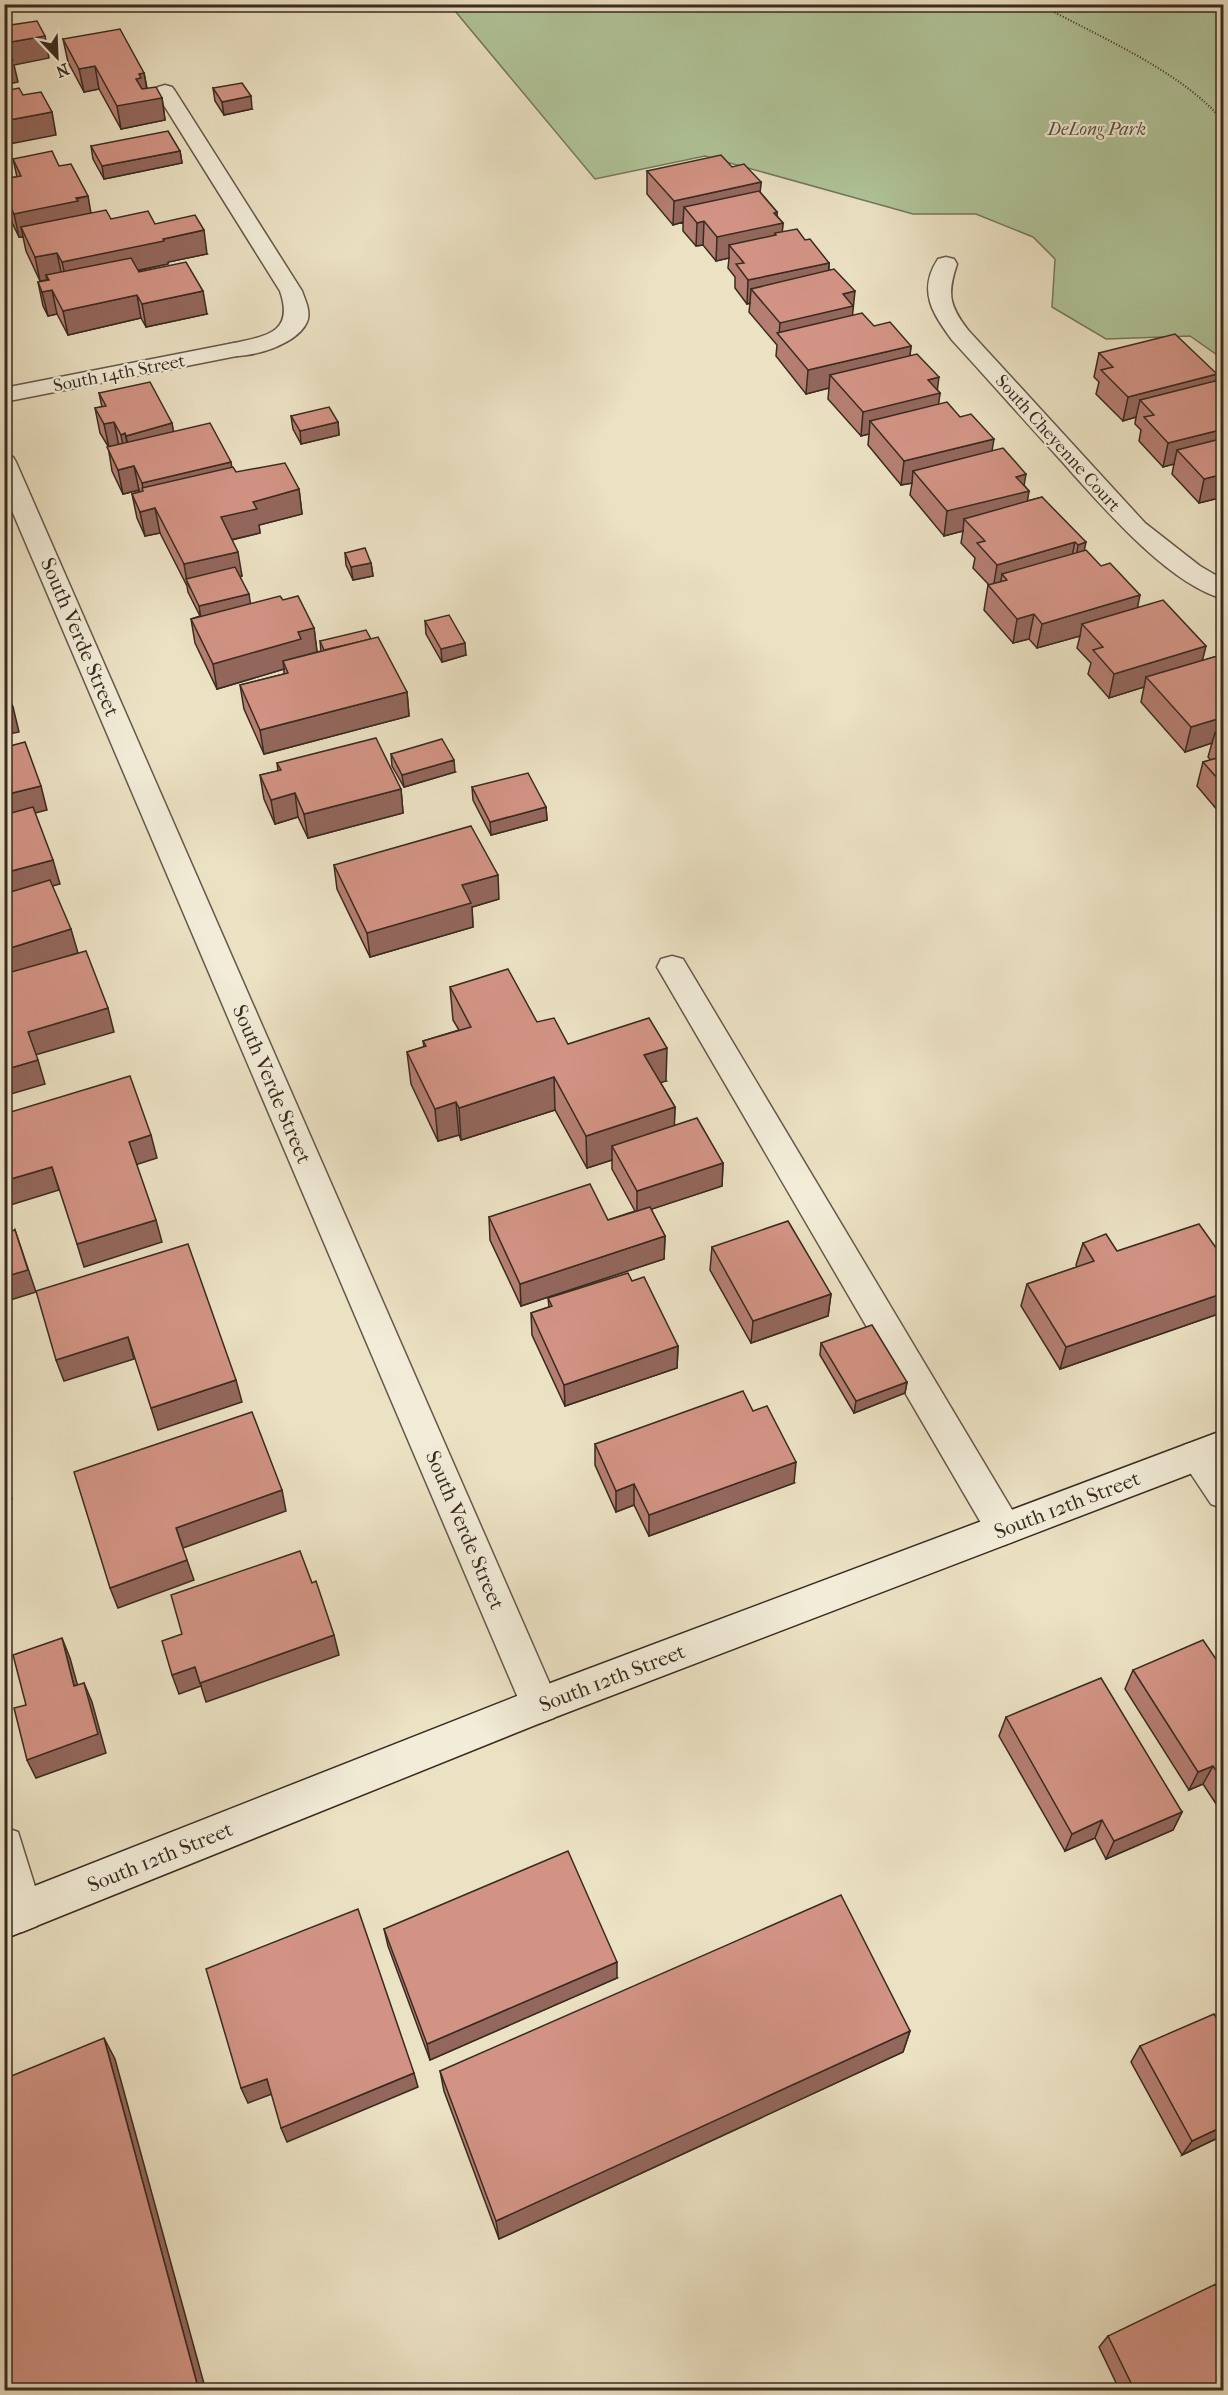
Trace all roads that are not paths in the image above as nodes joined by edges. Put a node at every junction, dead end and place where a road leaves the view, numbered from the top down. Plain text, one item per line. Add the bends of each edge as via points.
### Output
1 (165, 91) dead end
2 (946, 264) dead end
3 (4, 395) edge
4 (4, 462) edge
5 (1224, 591) edge
6 (672, 967) dead end
7 (1210, 1450) edge
8 (1224, 1493) edge
9 (1004, 1529) junction
10 (540, 1705) junction
11 (4, 1846) edge
12 (13, 1915) edge

1 - 3 street, South 14th Street via 291,291 298,309 293,325 283,335 265,343
2 - 5 street, South Cheyenne Court via 938,294 944,312 960,335 1136,528 1191,572
4 - 10 street, South Verde Street
6 - 9 street
7 - 8 street
7 - 9 street, South 12th Street
9 - 10 street, South 12th Street
10 - 12 street, South 12th Street
11 - 12 street

